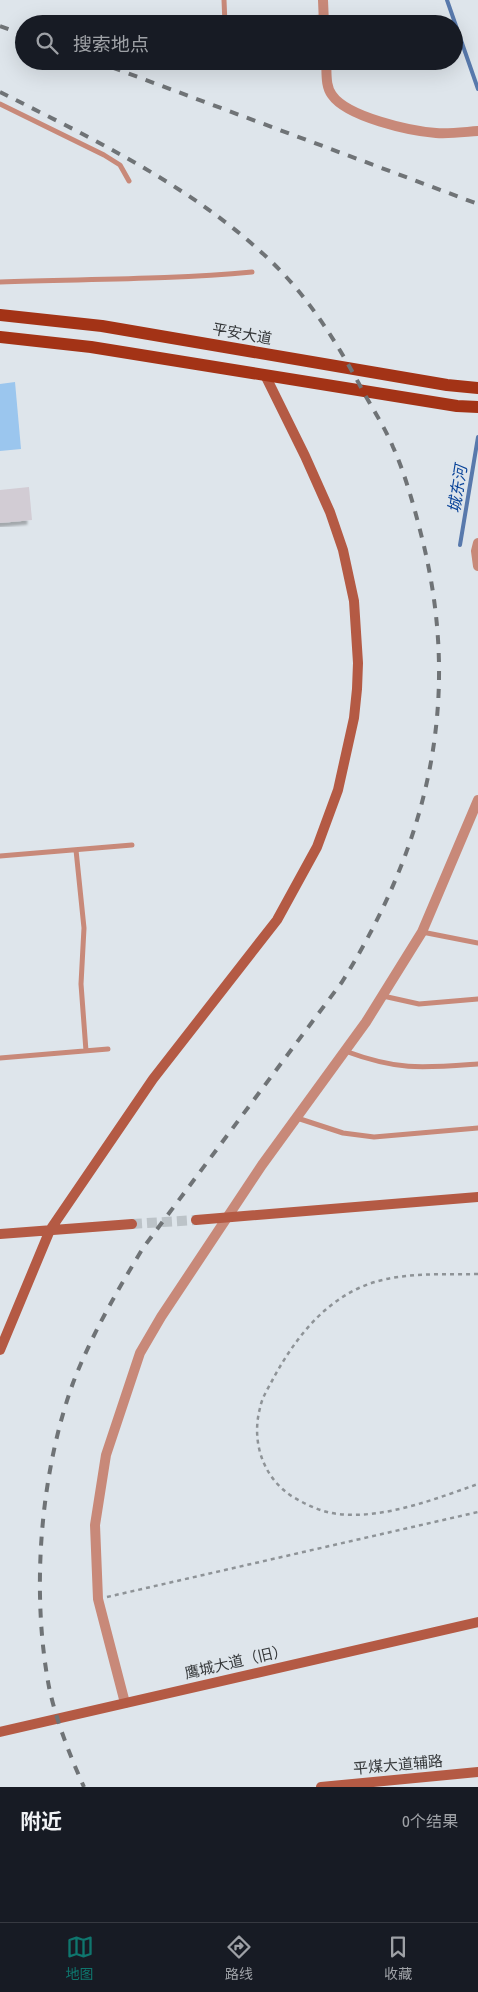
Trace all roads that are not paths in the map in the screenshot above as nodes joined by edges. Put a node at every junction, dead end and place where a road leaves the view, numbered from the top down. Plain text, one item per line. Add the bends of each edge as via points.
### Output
1 (224, 0) edge
2 (323, 0) edge
3 (225, 15) edge
4 (324, 15) edge
5 (327, 70) edge
6 (0, 104) edge
7 (478, 131) edge
8 (129, 180) dead end
9 (252, 272) dead end
10 (0, 282) edge
11 (0, 315) edge
12 (0, 336) edge
13 (264, 375) junction
14 (478, 388) edge
15 (478, 407) edge
16 (478, 543) edge
17 (478, 566) edge
18 (478, 800) edge
19 (132, 845) dead end
20 (76, 850) junction
21 (0, 856) edge
22 (422, 932) junction
23 (478, 943) edge
24 (383, 996) junction
25 (478, 999) edge
26 (108, 1049) dead end
27 (86, 1051) junction
28 (345, 1051) junction
29 (0, 1058) edge
30 (478, 1064) edge
31 (297, 1118) junction
32 (478, 1128) edge
33 (478, 1197) edge
34 (227, 1217) junction
35 (196, 1220) tunnel mouth
36 (132, 1224) tunnel mouth
37 (50, 1230) junction
38 (0, 1234) edge
39 (0, 1350) edge
40 (478, 1622) edge
41 (125, 1703) junction
42 (0, 1732) edge
43 (478, 1772) edge
44 (321, 1787) edge

1 - 3 lane
2 - 4 street
5 - 7 street via 332,96 352,110 419,131
6 - 8 lane via 104,155 120,165
9 - 10 lane via 192,278
11 - 14 main road, 平安大道 via 102,326
12 - 13 main road
13 - 15 main road
13 - 37 street via 306,456 330,512 343,550 354,601 357,689 340,782 317,847 277,920 153,1079
16 - 17 street
18 - 22 street
19 - 20 lane
20 - 21 lane
20 - 27 lane via 84,928 81,984
22 - 23 lane
22 - 24 street
24 - 25 lane via 419,1004
24 - 28 street
26 - 27 lane
27 - 29 lane
28 - 30 lane via 391,1066 415,1068
28 - 31 street
31 - 32 lane via 343,1133 374,1137
31 - 34 street
33 - 34 street
34 - 35 street
34 - 41 street via 140,1353 106,1455 96,1525 98,1599
36 - 37 street
37 - 38 street
37 - 39 street
40 - 41 street, 鹰城大道（旧）
41 - 42 street, 鹰城大道（旧）
43 - 44 street, 平煤大道辅路

